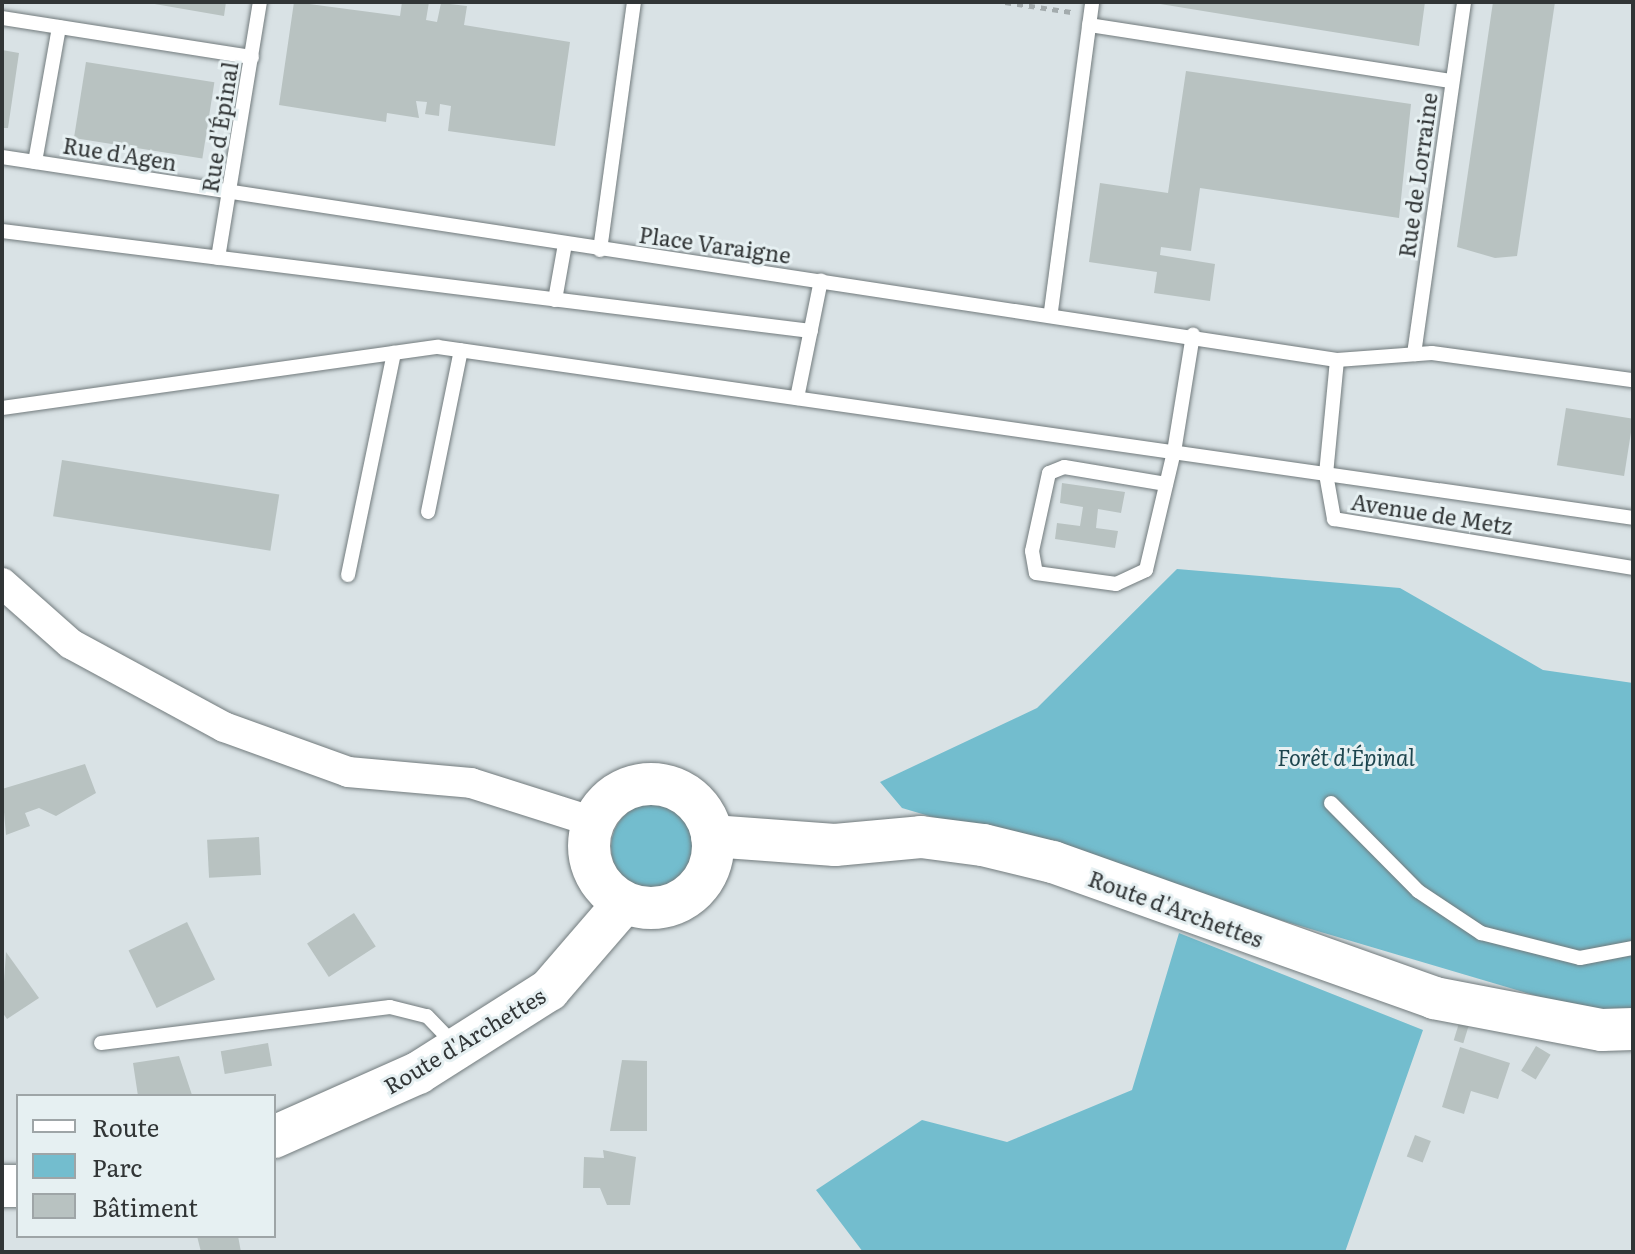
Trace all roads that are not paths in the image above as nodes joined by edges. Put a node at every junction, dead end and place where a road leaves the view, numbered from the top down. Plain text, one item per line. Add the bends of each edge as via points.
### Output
1 (260, 2) edge
2 (634, 2) edge
3 (1464, 2) edge
4 (1090, 14) edge
5 (2, 18) edge
6 (59, 27) junction
7 (252, 57) junction
8 (1452, 81) junction
9 (2, 157) edge
10 (35, 162) junction
11 (231, 193) junction
12 (2, 231) edge
13 (565, 244) junction
14 (600, 250) junction
15 (218, 258) junction
16 (821, 280) junction
17 (555, 300) junction
18 (1051, 311) junction
19 (811, 331) junction
20 (1193, 335) junction
21 (461, 350) junction
22 (394, 353) junction
23 (1414, 354) junction
24 (1337, 360) junction
25 (1633, 380) edge
26 (797, 398) junction
27 (2, 408) edge
28 (1174, 452) junction
29 (1326, 474) junction
30 (1166, 484) junction
31 (428, 512) dead end
32 (1633, 518) edge
33 (1633, 568) edge
34 (348, 575) dead end
35 (2, 583) edge
36 (1331, 803) dead end
37 (594, 822) junction
38 (712, 836) junction
39 (624, 903) junction
40 (1633, 948) edge
41 (1633, 1029) edge
42 (101, 1043) dead end
43 (458, 1048) junction
44 (276, 1136) edge

1 - 7 lane, Rue d'Épinal
2 - 14 lane
3 - 8 lane, Rue de Lorraine
4 - 8 lane
4 - 18 lane
5 - 6 lane
6 - 7 lane
6 - 10 lane
7 - 11 lane, Rue d'Épinal
8 - 23 lane, Rue de Lorraine
9 - 10 lane, Rue d'Agen
10 - 11 lane, Rue d'Agen
11 - 13 lane, Place Varaigne
11 - 15 lane, Rue d'Épinal
12 - 15 lane
13 - 14 lane, Place Varaigne
13 - 17 lane
14 - 16 lane, Place Varaigne
15 - 17 lane
16 - 18 lane, Place Varaigne
16 - 19 lane
17 - 19 lane
18 - 20 lane, Place Varaigne
19 - 26 lane
20 - 24 lane
20 - 28 lane
21 - 22 lane
21 - 26 lane
21 - 31 lane
22 - 27 lane
22 - 34 lane
23 - 24 lane
23 - 25 lane
24 - 29 lane, Avenue de Metz
26 - 28 lane
28 - 29 lane
28 - 30 lane
29 - 32 lane
29 - 33 lane, Avenue de Metz via 1334,519
30 - 30 lane via 1146,570 1116,584 1036,573 1032,551 1049,473 1064,467
35 - 37 street via 71,644 224,727 348,772 471,783
36 - 40 lane via 1418,891 1481,933 1580,958
37 - 38 street via 618,795 652,784 693,801
37 - 39 street via 591,864
38 - 39 street via 707,872 691,894 648,908
38 - 41 street, Route d'Archettes via 835,845 921,837 983,845 1053,862 1434,998 1602,1030
39 - 43 street, Route d'Archettes via 549,990
42 - 43 lane via 390,1007 427,1016
43 - 44 street, Route d'Archettes

